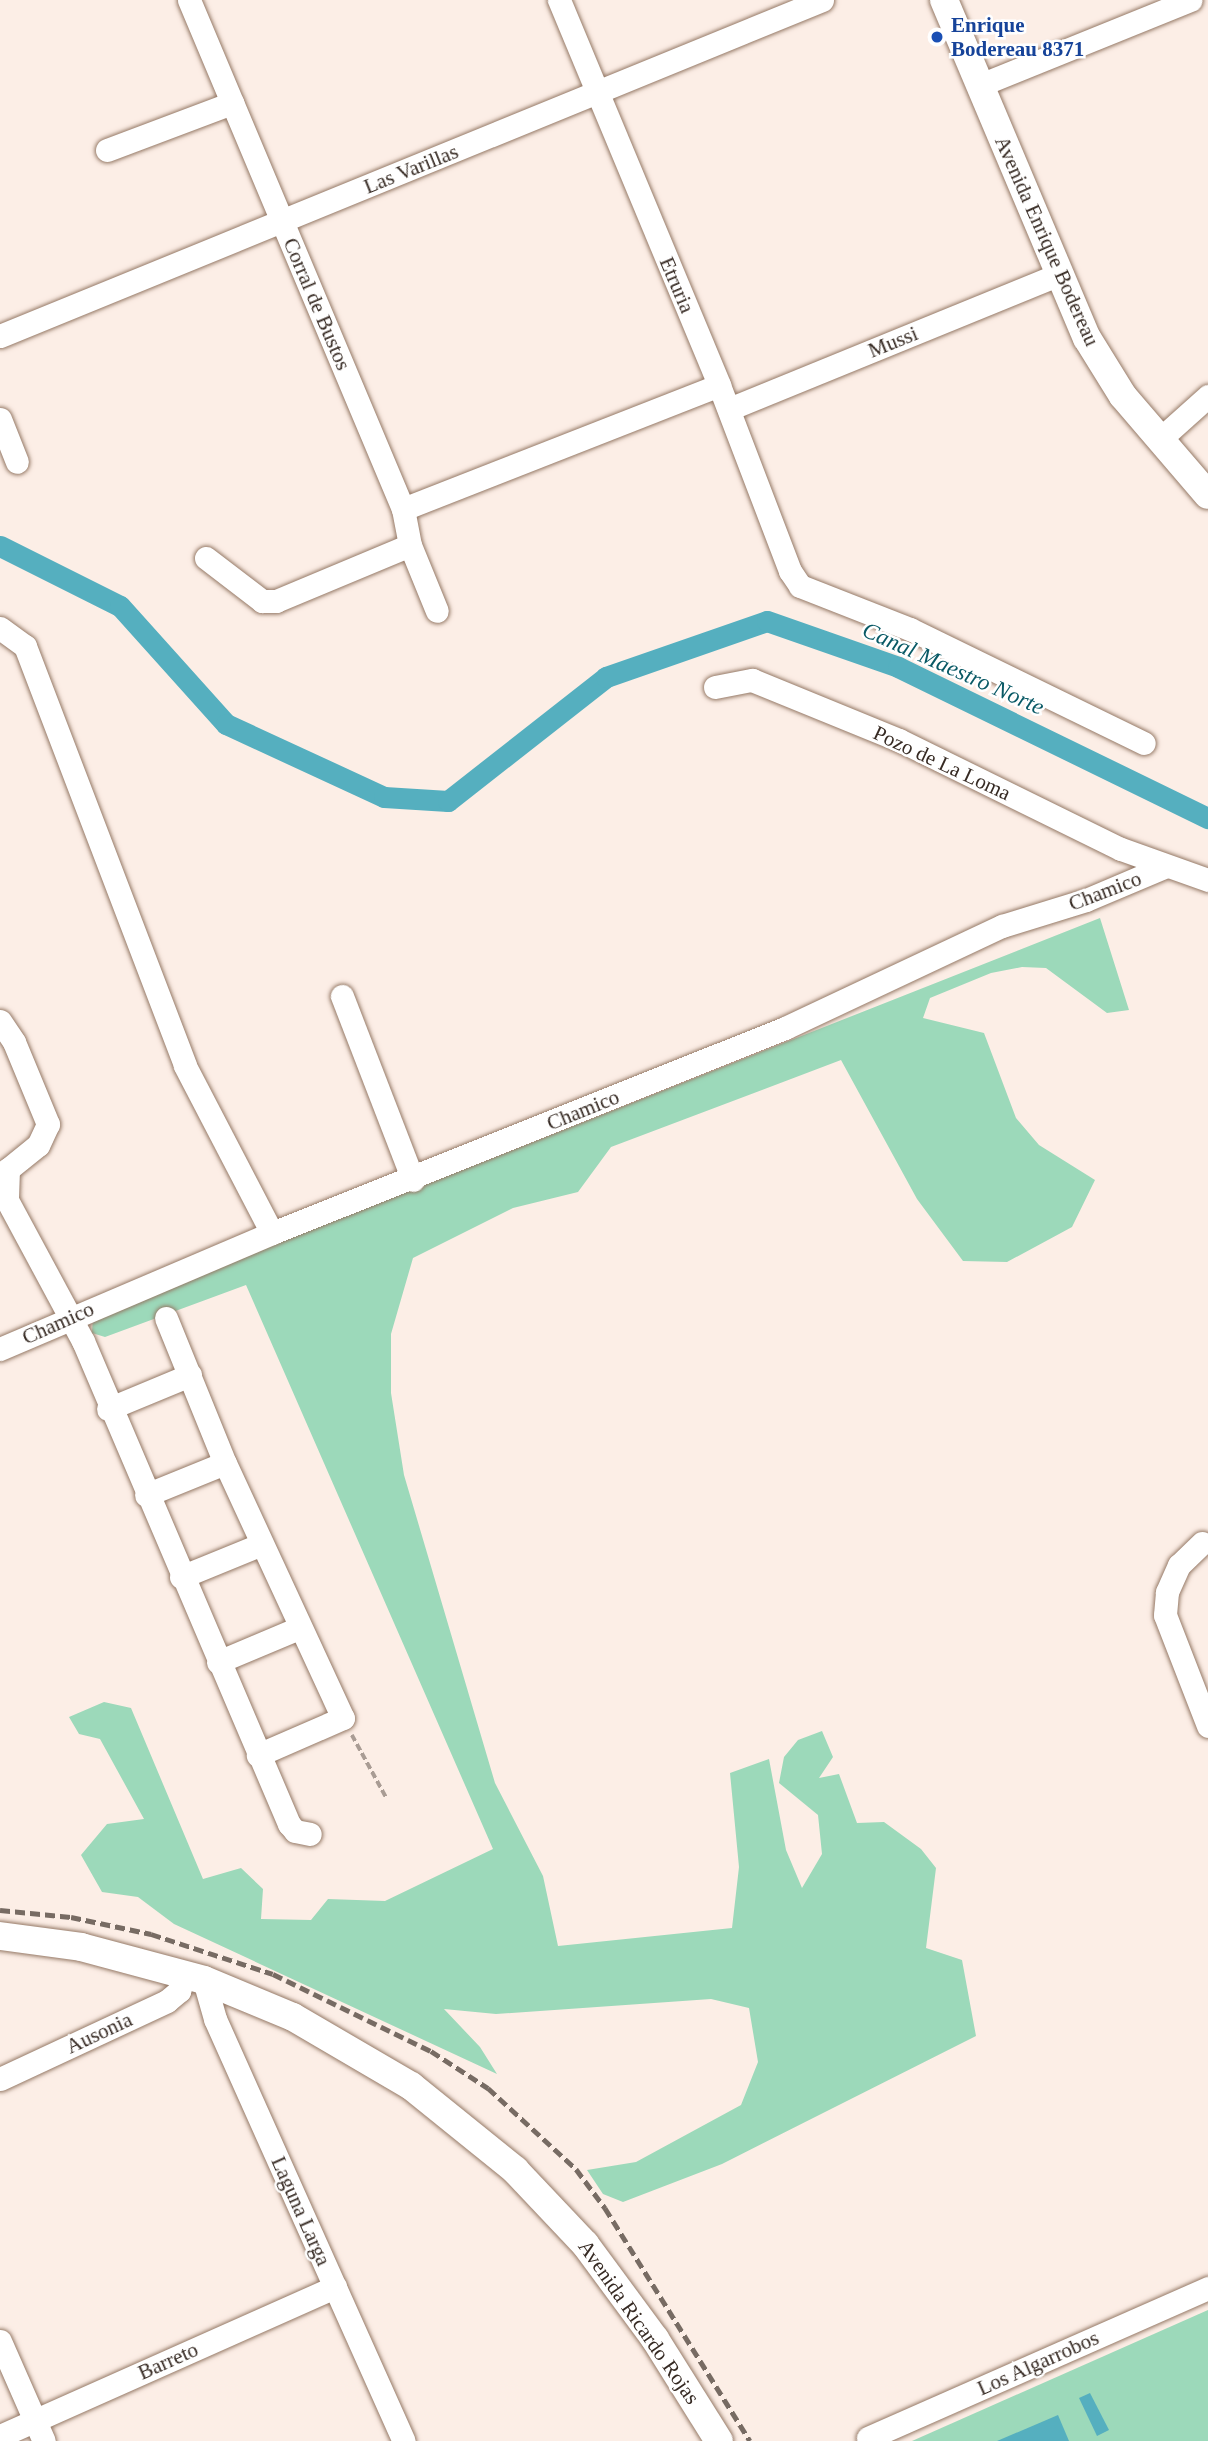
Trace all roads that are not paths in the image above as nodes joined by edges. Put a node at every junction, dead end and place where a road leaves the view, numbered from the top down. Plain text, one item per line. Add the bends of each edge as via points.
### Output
1 (189, 0) edge
2 (559, 0) edge
3 (822, 0) edge
4 (944, 0) edge
5 (1190, 0) edge
6 (980, 85) junction
7 (597, 93) junction
8 (233, 103) junction
9 (107, 150) dead end
10 (282, 221) junction
11 (1057, 275) junction
12 (0, 336) edge
13 (719, 385) junction
14 (1208, 396) edge
15 (729, 409) junction
16 (0, 419) edge
17 (1159, 440) junction
18 (17, 462) dead end
19 (1208, 495) edge
20 (403, 509) junction
21 (410, 545) junction
22 (206, 558) dead end
23 (437, 611) dead end
24 (0, 628) edge
25 (715, 687) dead end
26 (1144, 743) dead end
27 (1164, 867) junction
28 (1208, 880) edge
29 (342, 996) dead end
30 (0, 1021) edge
31 (413, 1180) junction
32 (272, 1233) junction
33 (71, 1317) junction
34 (166, 1318) dead end
35 (0, 1349) edge
36 (190, 1375) junction
37 (108, 1409) junction
38 (225, 1463) junction
39 (146, 1495) junction
40 (1202, 1543) dead end
41 (262, 1544) junction
42 (181, 1577) junction
43 (299, 1628) junction
44 (218, 1662) junction
45 (1208, 1726) edge
46 (258, 1755) junction
47 (310, 1834) dead end
48 (0, 1936) edge
49 (194, 1977) junction
50 (0, 2079) edge
51 (335, 2287) junction
52 (1208, 2288) edge
53 (0, 2341) edge
54 (39, 2431) edge
55 (0, 2436) edge
56 (868, 2438) dead end
57 (404, 2441) edge
58 (719, 2441) edge

1 - 8 street, Corral de Bustos
2 - 7 street, Etruria
3 - 7 street, Las Varillas
4 - 6 main road, Avenida Enrique Bodereau
5 - 6 street
6 - 11 main road, Avenida Enrique Bodereau
7 - 10 street, Las Varillas
7 - 13 street, Etruria
8 - 9 street
8 - 10 street, Corral de Bustos
10 - 12 street, Las Varillas
10 - 20 street, Corral de Bustos
11 - 15 street, Mussi
11 - 17 main road, Avenida Enrique Bodereau via 1104,366
13 - 15 street, Etruria
13 - 20 street
14 - 17 street
15 - 26 street, Etruria via 790,571 800,586 910,629
16 - 18 street
17 - 19 main road, Avenida Enrique Bodereau
20 - 21 street, Corral de Bustos
21 - 22 street via 276,601 262,601
21 - 23 street, Corral de Bustos
24 - 32 street via 25,646 185,1066
25 - 27 street, Pozo de La Loma via 752,680 899,740
27 - 28 street
27 - 31 street, Chamico via 1086,900 1002,926 785,1028
29 - 31 street
30 - 33 street via 14,1042 48,1124 38,1145 8,1168 7,1200
31 - 32 street, Chamico
32 - 33 street, Chamico
33 - 35 street, Chamico
33 - 37 street
34 - 36 street
36 - 37 street
36 - 38 street
37 - 39 street
38 - 39 street
38 - 41 street
39 - 42 street
40 - 45 street via 1180,1565 1167,1592 1165,1615
41 - 42 street
41 - 43 street
42 - 44 street
43 - 44 street
43 - 46 street via 343,1718
44 - 46 street
46 - 47 street via 289,1824 295,1831
48 - 49 main road, Avenida Ricardo Rojas via 81,1947
49 - 50 street, Ausonia via 167,2001
49 - 51 street, Laguna Larga
49 - 58 main road, Avenida Ricardo Rojas via 293,2017 355,2051 411,2086 492,2149 562,2217 608,2273
51 - 54 street, Barreto
51 - 57 street, Laguna Larga
52 - 56 street, Los Algarrobos
53 - 54 street
54 - 55 street, Barreto

